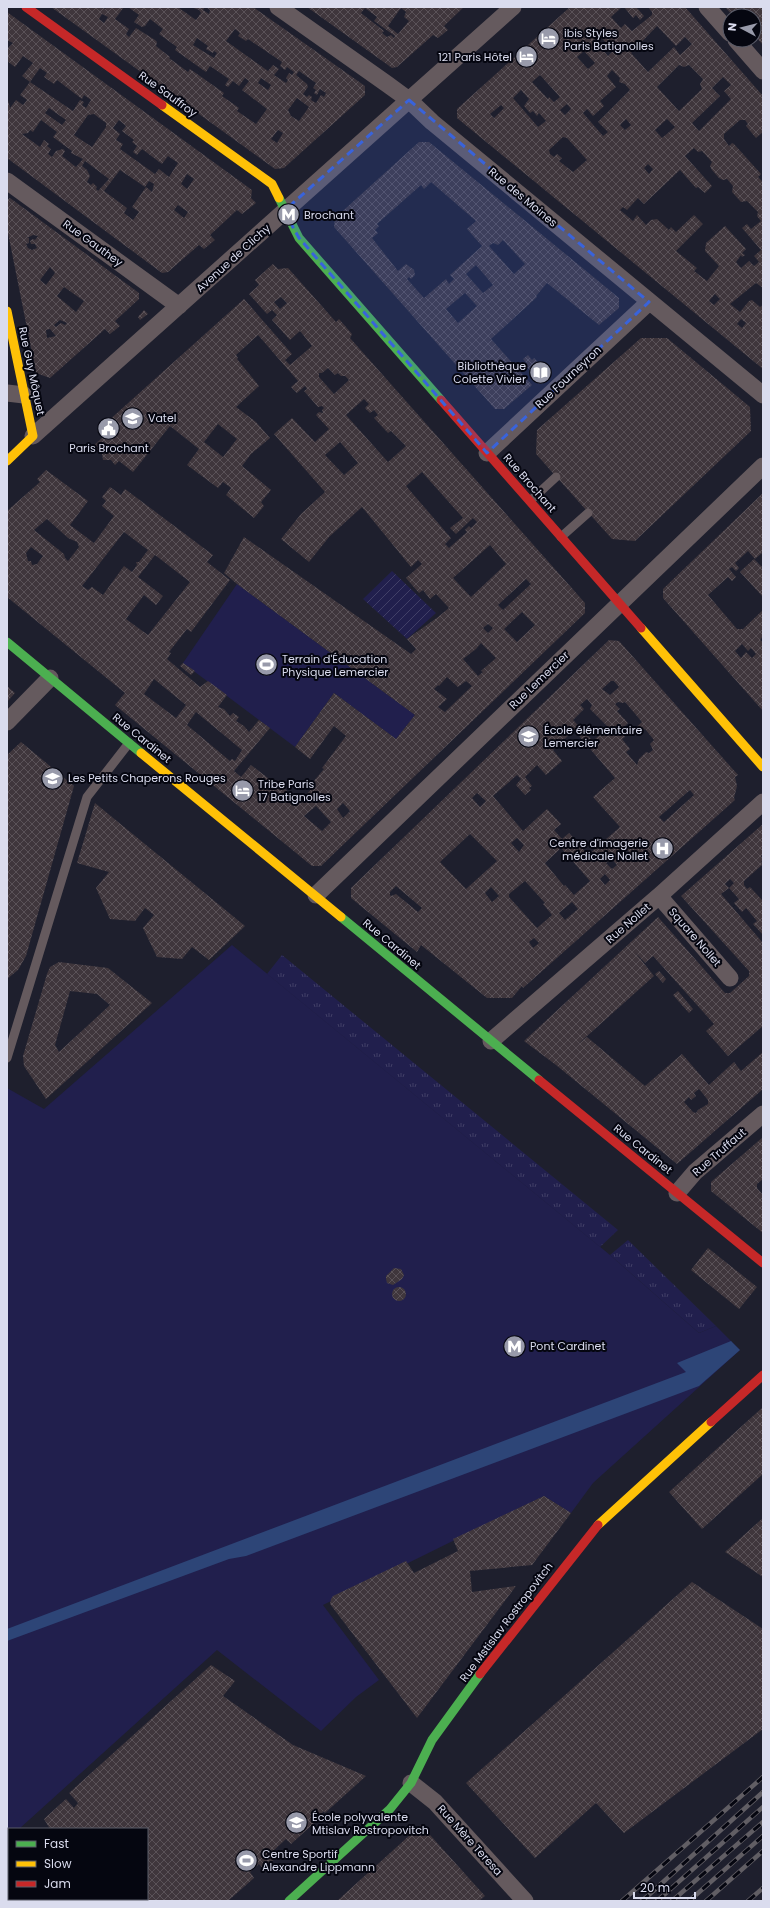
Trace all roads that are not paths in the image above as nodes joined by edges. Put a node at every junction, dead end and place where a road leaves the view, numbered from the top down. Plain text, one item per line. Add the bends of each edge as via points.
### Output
1 (26, 7) edge
2 (278, 7) edge
3 (513, 7) edge
4 (707, 7) edge
5 (722, 24) edge
6 (743, 48) edge
7 (763, 71) edge
8 (409, 100) junction
9 (7, 181) edge
10 (284, 211) junction
11 (649, 302) junction
12 (179, 306) junction
13 (7, 311) edge
14 (7, 393) edge
15 (24, 395) junction
16 (763, 395) edge
17 (33, 436) junction
18 (487, 453) junction
19 (7, 461) edge
20 (763, 466) edge
21 (556, 477) dead end
22 (530, 501) junction
23 (588, 513) dead end
24 (561, 537) junction
25 (619, 603) junction
26 (7, 642) edge
27 (50, 678) junction
28 (7, 722) edge
29 (128, 743) junction
30 (763, 767) edge
31 (763, 802) edge
32 (316, 896) junction
33 (659, 896) junction
34 (730, 978) dead end
35 (491, 1041) junction
36 (7, 1058) edge
37 (763, 1114) edge
38 (677, 1193) junction
39 (763, 1263) edge
40 (763, 1375) edge
41 (411, 1782) junction
42 (289, 1901) edge
43 (525, 1901) edge

1 - 10 street, Rue Sauffroy via 272,184
2 - 8 street, Rue des Moines
3 - 8 street, Avenue de Clichy
4 - 5 street
6 - 7 street
8 - 10 street, Avenue de Clichy
8 - 11 street, Rue des Moines via 432,122
9 - 12 street, Rue Gauthey
10 - 12 street, Avenue de Clichy
10 - 18 street, Rue Brochant via 299,238
11 - 16 street, Rue des Moines
11 - 18 street, Rue Fourneyron
12 - 17 street, Avenue de Clichy
13 - 15 street, Rue Guy Môquet
14 - 15 street
15 - 17 street, Rue Guy Môquet
17 - 19 street, Avenue de Clichy
18 - 22 street, Rue Brochant
20 - 25 street, Rue Lemercier
21 - 22 lane
22 - 24 street, Rue Brochant
23 - 24 lane
24 - 25 street, Rue Brochant
25 - 30 street, Rue Brochant
25 - 32 street, Rue Lemercier
26 - 27 street, Rue Cardinet
27 - 28 street
27 - 29 street, Rue Cardinet
29 - 32 street, Rue Cardinet
29 - 36 lane via 87,797
31 - 33 street, Rue Nollet
32 - 35 street, Rue Cardinet
33 - 34 street, Square Nollet
33 - 35 street, Rue Nollet
35 - 38 street, Rue Cardinet
37 - 38 street, Rue Truffaut via 695,1172
38 - 39 street, Rue Cardinet
40 - 41 street, Rue Mstislav Rostropovitch via 594,1528 499,1649 432,1740
41 - 42 street, Rue Mstislav Rostropovitch via 390,1809
41 - 43 street, Rue Mère Teresa via 434,1802

